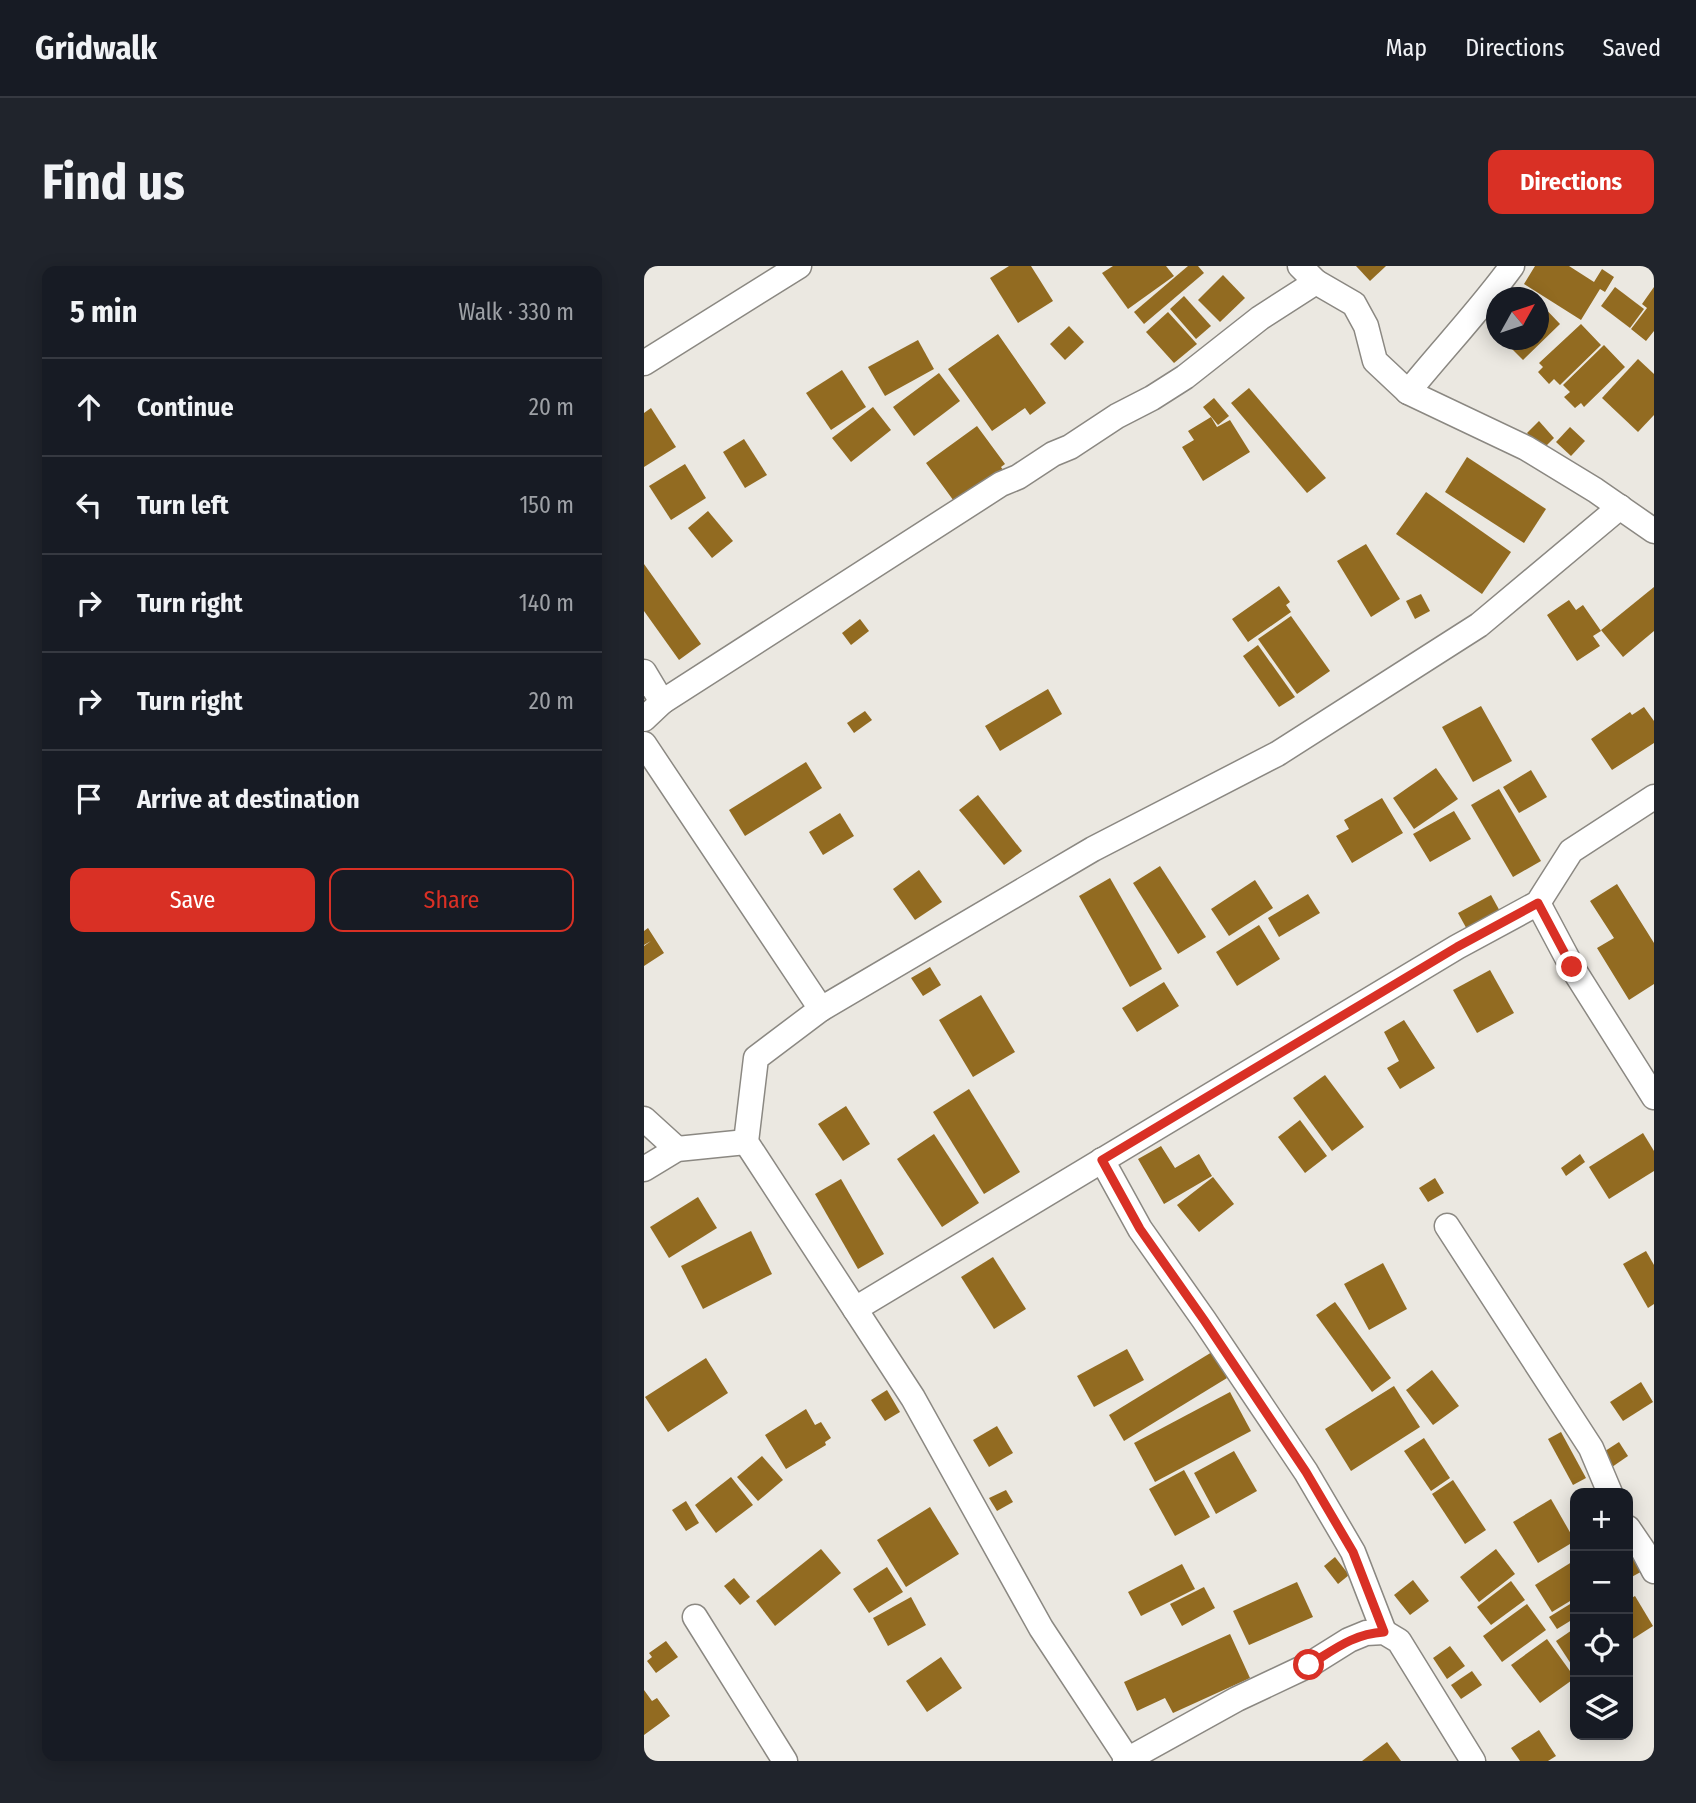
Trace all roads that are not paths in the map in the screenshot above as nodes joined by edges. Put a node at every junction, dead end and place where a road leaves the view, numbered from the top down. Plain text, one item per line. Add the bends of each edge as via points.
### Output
1 (799, 266) edge
2 (1512, 266) edge
3 (1308, 274) edge
4 (644, 363) edge
5 (1408, 392) junction
6 (1620, 507) junction
7 (1654, 531) edge
8 (644, 672) edge
9 (662, 702) junction
10 (644, 719) edge
11 (644, 744) edge
12 (1654, 797) edge
13 (1538, 903) junction
14 (821, 1009) junction
15 (1654, 1097) edge
16 (644, 1119) edge
17 (746, 1142) junction
18 (677, 1149) junction
19 (1102, 1160) junction
20 (644, 1169) edge
21 (1447, 1226) dead end
22 (855, 1309) junction
23 (1608, 1488) edge
24 (1633, 1535) edge
25 (1654, 1571) edge
26 (695, 1617) dead end
27 (1384, 1632) junction
28 (1126, 1760) edge
29 (785, 1761) edge
30 (1473, 1761) edge

1 - 4 street
2 - 5 street
3 - 5 street via 1353,304 1366,326 1375,361
3 - 9 street via 1185,377 1001,484
5 - 6 street via 1525,448
6 - 7 street
6 - 14 street via 1479,625 1277,754 1093,849
8 - 9 street
9 - 10 street
11 - 14 street
12 - 13 street via 1572,850
13 - 15 street via 1572,967
13 - 19 street
14 - 17 street via 756,1058
16 - 18 street
17 - 18 street
17 - 22 street
18 - 20 street
19 - 22 street
19 - 27 street via 1140,1229 1306,1472 1353,1552
21 - 23 street via 1591,1448
22 - 28 street via 913,1398 1041,1628
24 - 25 street
26 - 29 street
27 - 28 street via 1349,1640
27 - 30 street via 1399,1641

